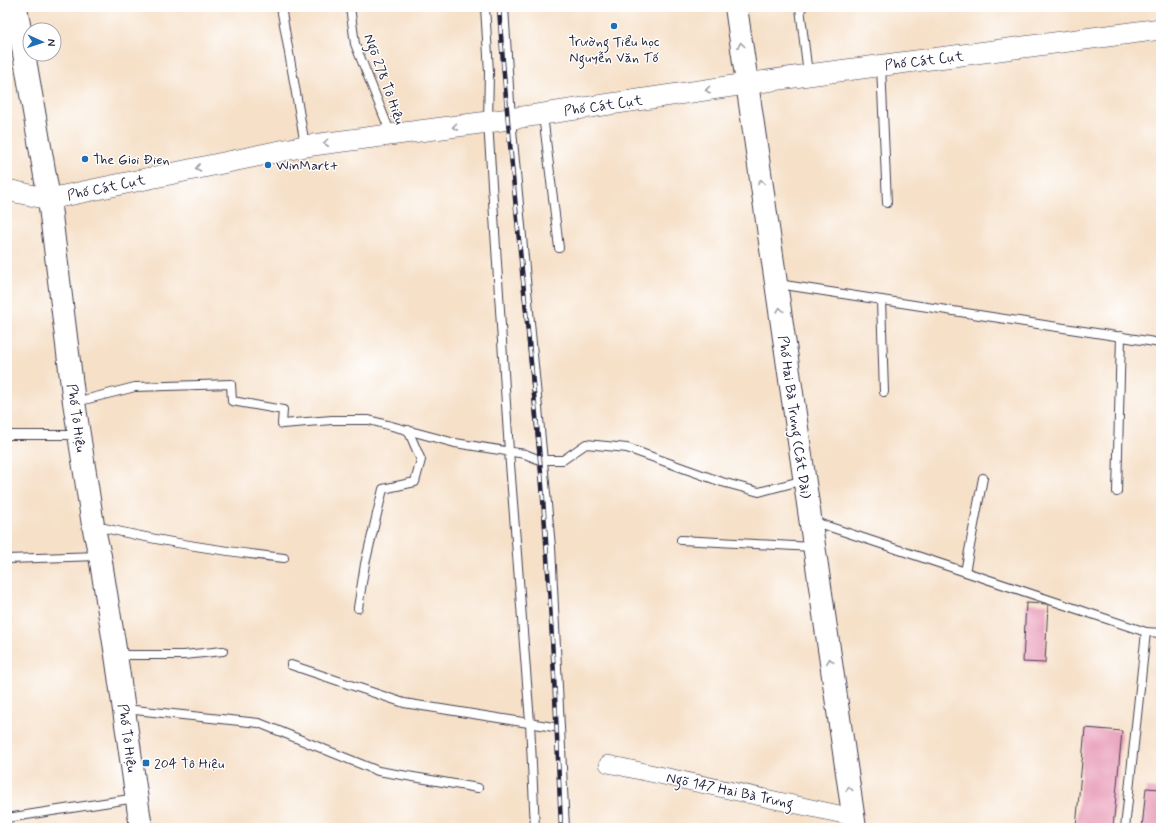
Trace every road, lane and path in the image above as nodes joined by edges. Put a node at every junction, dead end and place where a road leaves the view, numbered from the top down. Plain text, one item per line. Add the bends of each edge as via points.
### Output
1 (281, 7) edge
2 (350, 7) edge
3 (485, 7) edge
4 (504, 7) edge
5 (736, 7) edge
6 (803, 7) edge
7 (13, 14) edge
8 (1161, 29) edge
9 (881, 66) junction
10 (808, 75) junction
11 (747, 84) junction
12 (543, 114) junction
13 (511, 119) junction
14 (488, 122) junction
15 (392, 135) junction
16 (305, 146) junction
17 (7, 190) edge
18 (49, 199) junction
19 (887, 203) dead end
20 (559, 248) dead end
21 (776, 284) junction
22 (881, 300) junction
23 (1121, 336) junction
24 (1161, 343) edge
25 (884, 392) dead end
26 (74, 402) junction
27 (408, 430) junction
28 (7, 435) edge
29 (79, 435) junction
30 (509, 451) junction
31 (543, 460) junction
32 (983, 478) dead end
33 (804, 480) junction
34 (1117, 492) dead end
35 (810, 521) junction
36 (93, 525) junction
37 (681, 540) dead end
38 (814, 547) junction
39 (100, 556) junction
40 (284, 558) dead end
41 (7, 560) edge
42 (965, 572) junction
43 (358, 608) dead end
44 (1146, 632) junction
45 (1161, 633) edge
46 (223, 650) dead end
47 (116, 655) junction
48 (292, 665) dead end
49 (124, 708) junction
50 (530, 722) junction
51 (560, 728) junction
52 (608, 764) dead end
53 (478, 788) dead end
54 (136, 798) junction
55 (7, 818) edge
56 (854, 822) edge
57 (141, 828) edge
58 (535, 828) edge
59 (565, 828) edge
60 (1125, 828) edge

1 - 16 lane
2 - 15 lane, Ngõ 278 Tô Hiệu via 355,44
3 - 14 lane via 489,72
4 - 13 lane
11 -> 5 main road, Phố Hai Bà Trưng (Cát Dài)
6 - 10 lane via 800,8
7 - 18 main road, Phố Tô Hiệu
8 - 9 street, Phố Cát Cụt
9 - 10 street, Phố Cát Cụt
9 - 19 lane
10 - 11 street, Phố Cát Cụt
11 -> 12 street, Phố Cát Cụt
21 -> 11 main road, Phố Hai Bà Trưng (Cát Dài)
12 - 13 street, Phố Cát Cụt
12 - 20 lane
13 - 14 street, Phố Cát Cụt
13 - 31 lane
14 -> 15 street, Phố Cát Cụt
14 - 30 lane
15 -> 16 street, Phố Cát Cụt
16 -> 18 street, Phố Cát Cụt
17 - 18 street
18 - 26 main road, Phố Tô Hiệu
21 - 22 lane
33 -> 21 main road, Phố Hai Bà Trưng (Cát Dài)
22 - 23 lane
22 - 25 lane
23 - 24 lane
23 - 34 lane
26 - 27 lane via 135,387 231,384 232,401 283,410 282,424 369,420
26 - 29 main road, Phố Tô Hiệu
27 - 30 lane via 455,443
27 - 43 lane via 421,460 415,482 383,489 365,564
28 - 29 lane
29 - 36 main road, Phố Tô Hiệu
30 - 31 lane
30 - 50 lane
31 - 33 lane via 563,460 586,444 627,448 722,482 759,492
31 - 51 lane via 551,547
32 - 42 lane
33 - 35 main road, Phố Hai Bà Trưng (Cát Dài)
35 - 38 main road, Phố Hai Bà Trưng (Cát Dài)
35 - 42 lane
36 - 39 main road, Phố Tô Hiệu
36 - 40 lane via 126,534 214,550
37 - 38 lane
56 -> 38 main road, Phố Hai Bà Trưng (Cát Dài)
39 - 41 lane
39 - 47 main road, Phố Tô Hiệu
42 - 44 lane
44 - 45 lane
44 - 60 lane
46 - 47 lane via 184,655
47 - 49 main road, Phố Tô Hiệu
48 - 50 lane via 404,703
49 - 53 lane via 259,723 378,771
49 - 54 main road, Phố Tô Hiệu
50 - 51 lane
50 - 58 lane
51 - 59 lane
52 - 56 street, Ngõ 147 Hai Bà Trưng
54 - 55 lane
54 - 57 main road, Phố Tô Hiệu

